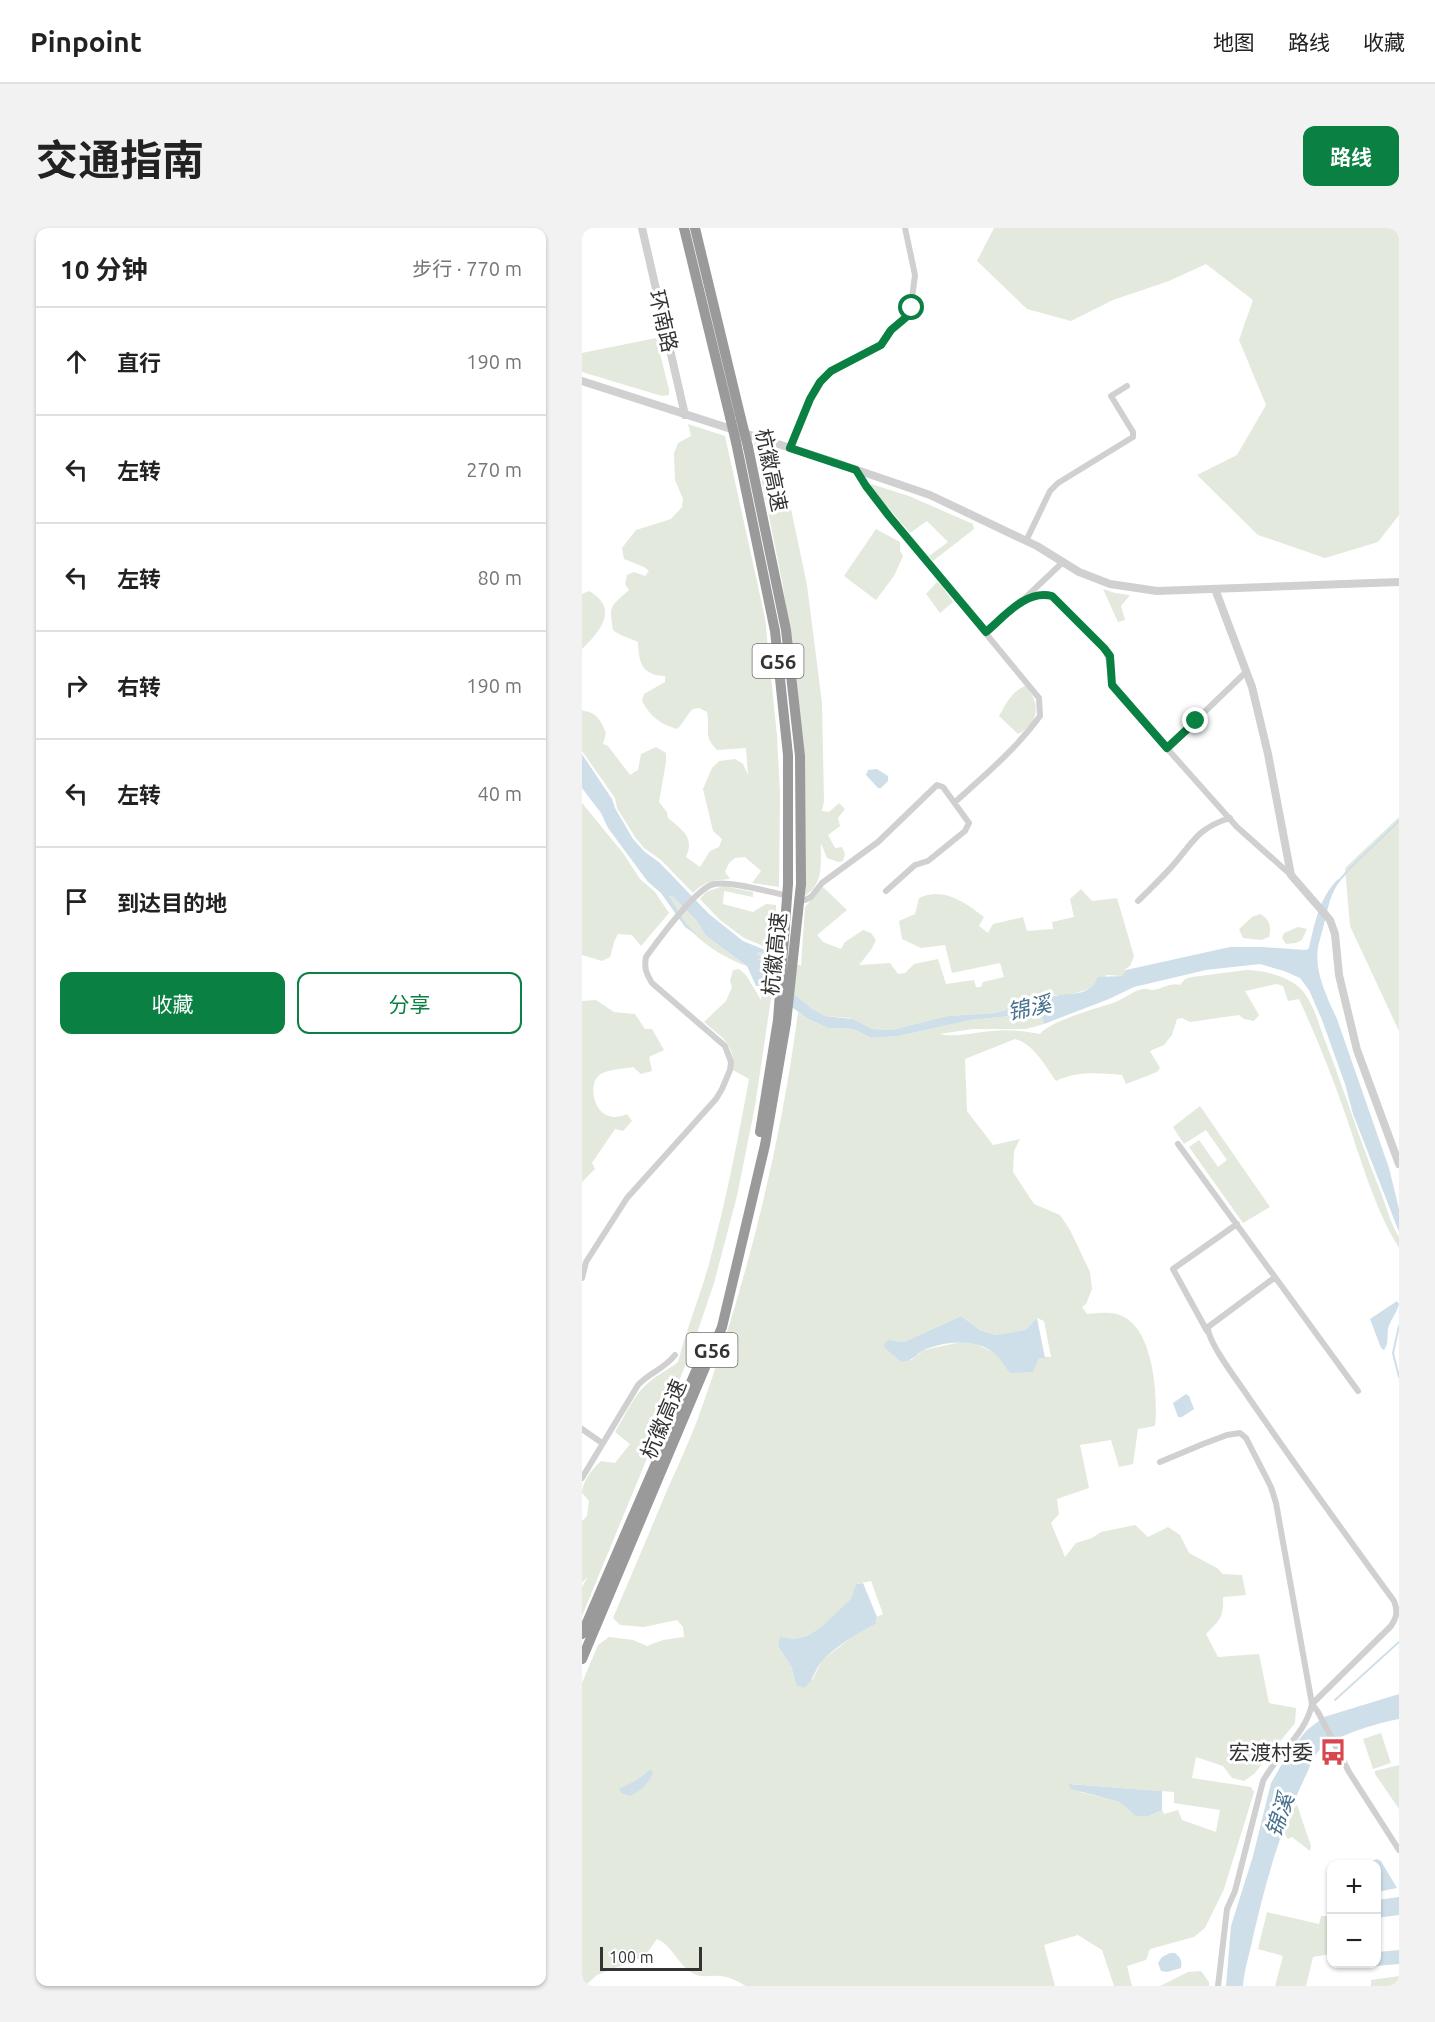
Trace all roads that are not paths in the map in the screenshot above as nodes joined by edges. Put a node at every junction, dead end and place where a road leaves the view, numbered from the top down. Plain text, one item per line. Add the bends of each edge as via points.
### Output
1 (642, 228) edge
2 (684, 228) edge
3 (695, 228) edge
4 (905, 228) edge
5 (582, 381) edge
6 (1127, 386) dead end
7 (685, 415) junction
8 (736, 418) junction
9 (790, 448) junction
10 (856, 470) junction
11 (1026, 541) junction
12 (1063, 562) junction
13 (1399, 582) edge
14 (1215, 589) junction
15 (1024, 599) junction
16 (986, 632) junction
17 (1247, 671) junction
18 (1167, 748) junction
19 (955, 802) junction
20 (1230, 818) junction
21 (1291, 875) junction
22 (886, 891) dead end
23 (1138, 901) dead end
24 (782, 1022) junction
25 (1179, 1144) dead end
26 (1399, 1164) edge
27 (1237, 1224) junction
28 (582, 1278) edge
29 (1274, 1278) junction
30 (1208, 1332) junction
31 (675, 1354) dead end
32 (1358, 1391) dead end
33 (582, 1429) edge
34 (602, 1443) junction
35 (1161, 1462) dead end
36 (582, 1478) edge
37 (582, 1634) edge
38 (582, 1659) edge
39 (1312, 1704) junction
40 (1399, 1850) edge
41 (1218, 1986) edge

1 - 7 street, 环南路
2 - 8 highway, 杭徽高速 / G56
3 - 8 highway, 杭徽高速 / G56
4 - 9 street via 915,275 910,314 881,345 826,375 810,399
5 - 7 street
6 - 11 street via 1111,396 1133,437 1058,483 1050,491
7 - 9 street
8 - 24 highway, 杭徽高速 / G56, bridge via 736,442 775,631 788,756
8 - 24 highway, 杭徽高速 / G56, bridge via 748,447 786,630 800,756 801,884
9 - 10 street
10 - 11 street via 930,495
10 - 16 street via 889,516
11 - 12 street
12 - 14 street via 1094,579 1131,589
12 - 15 street
13 - 14 street
14 - 17 street
15 - 16 street
15 - 18 street via 1052,596 1104,648 1110,656 1112,685
16 - 19 street via 1039,698 1040,716 1014,749
17 - 18 street
17 - 21 street via 1268,754
18 - 20 street
19 - 22 street via 969,823 965,831 928,861 915,865
19 - 28 street via 938,785 878,842 826,879 805,900 723,883 711,885 697,896 646,957 644,966 652,982 725,1046 730,1070 716,1099 627,1198 586,1262
20 - 21 street
20 - 23 street via 1208,826
21 - 26 street via 1330,920 1357,1050
24 - 37 highway, 杭徽高速 / G56 via 716,1324
24 - 38 highway, 杭徽高速 / G56 via 765,1145 722,1327
25 - 27 street
27 - 29 street
27 - 30 street via 1173,1269
29 - 30 street via 1208,1327
29 - 32 street
30 - 39 street via 1226,1364 1397,1610 1391,1626
31 - 34 street via 666,1366 638,1385
33 - 34 street
34 - 36 street
35 - 39 street via 1227,1435 1240,1433 1246,1437 1276,1503
39 - 40 street via 1349,1772
39 - 41 street via 1301,1730 1269,1770 1260,1790 1227,1909

